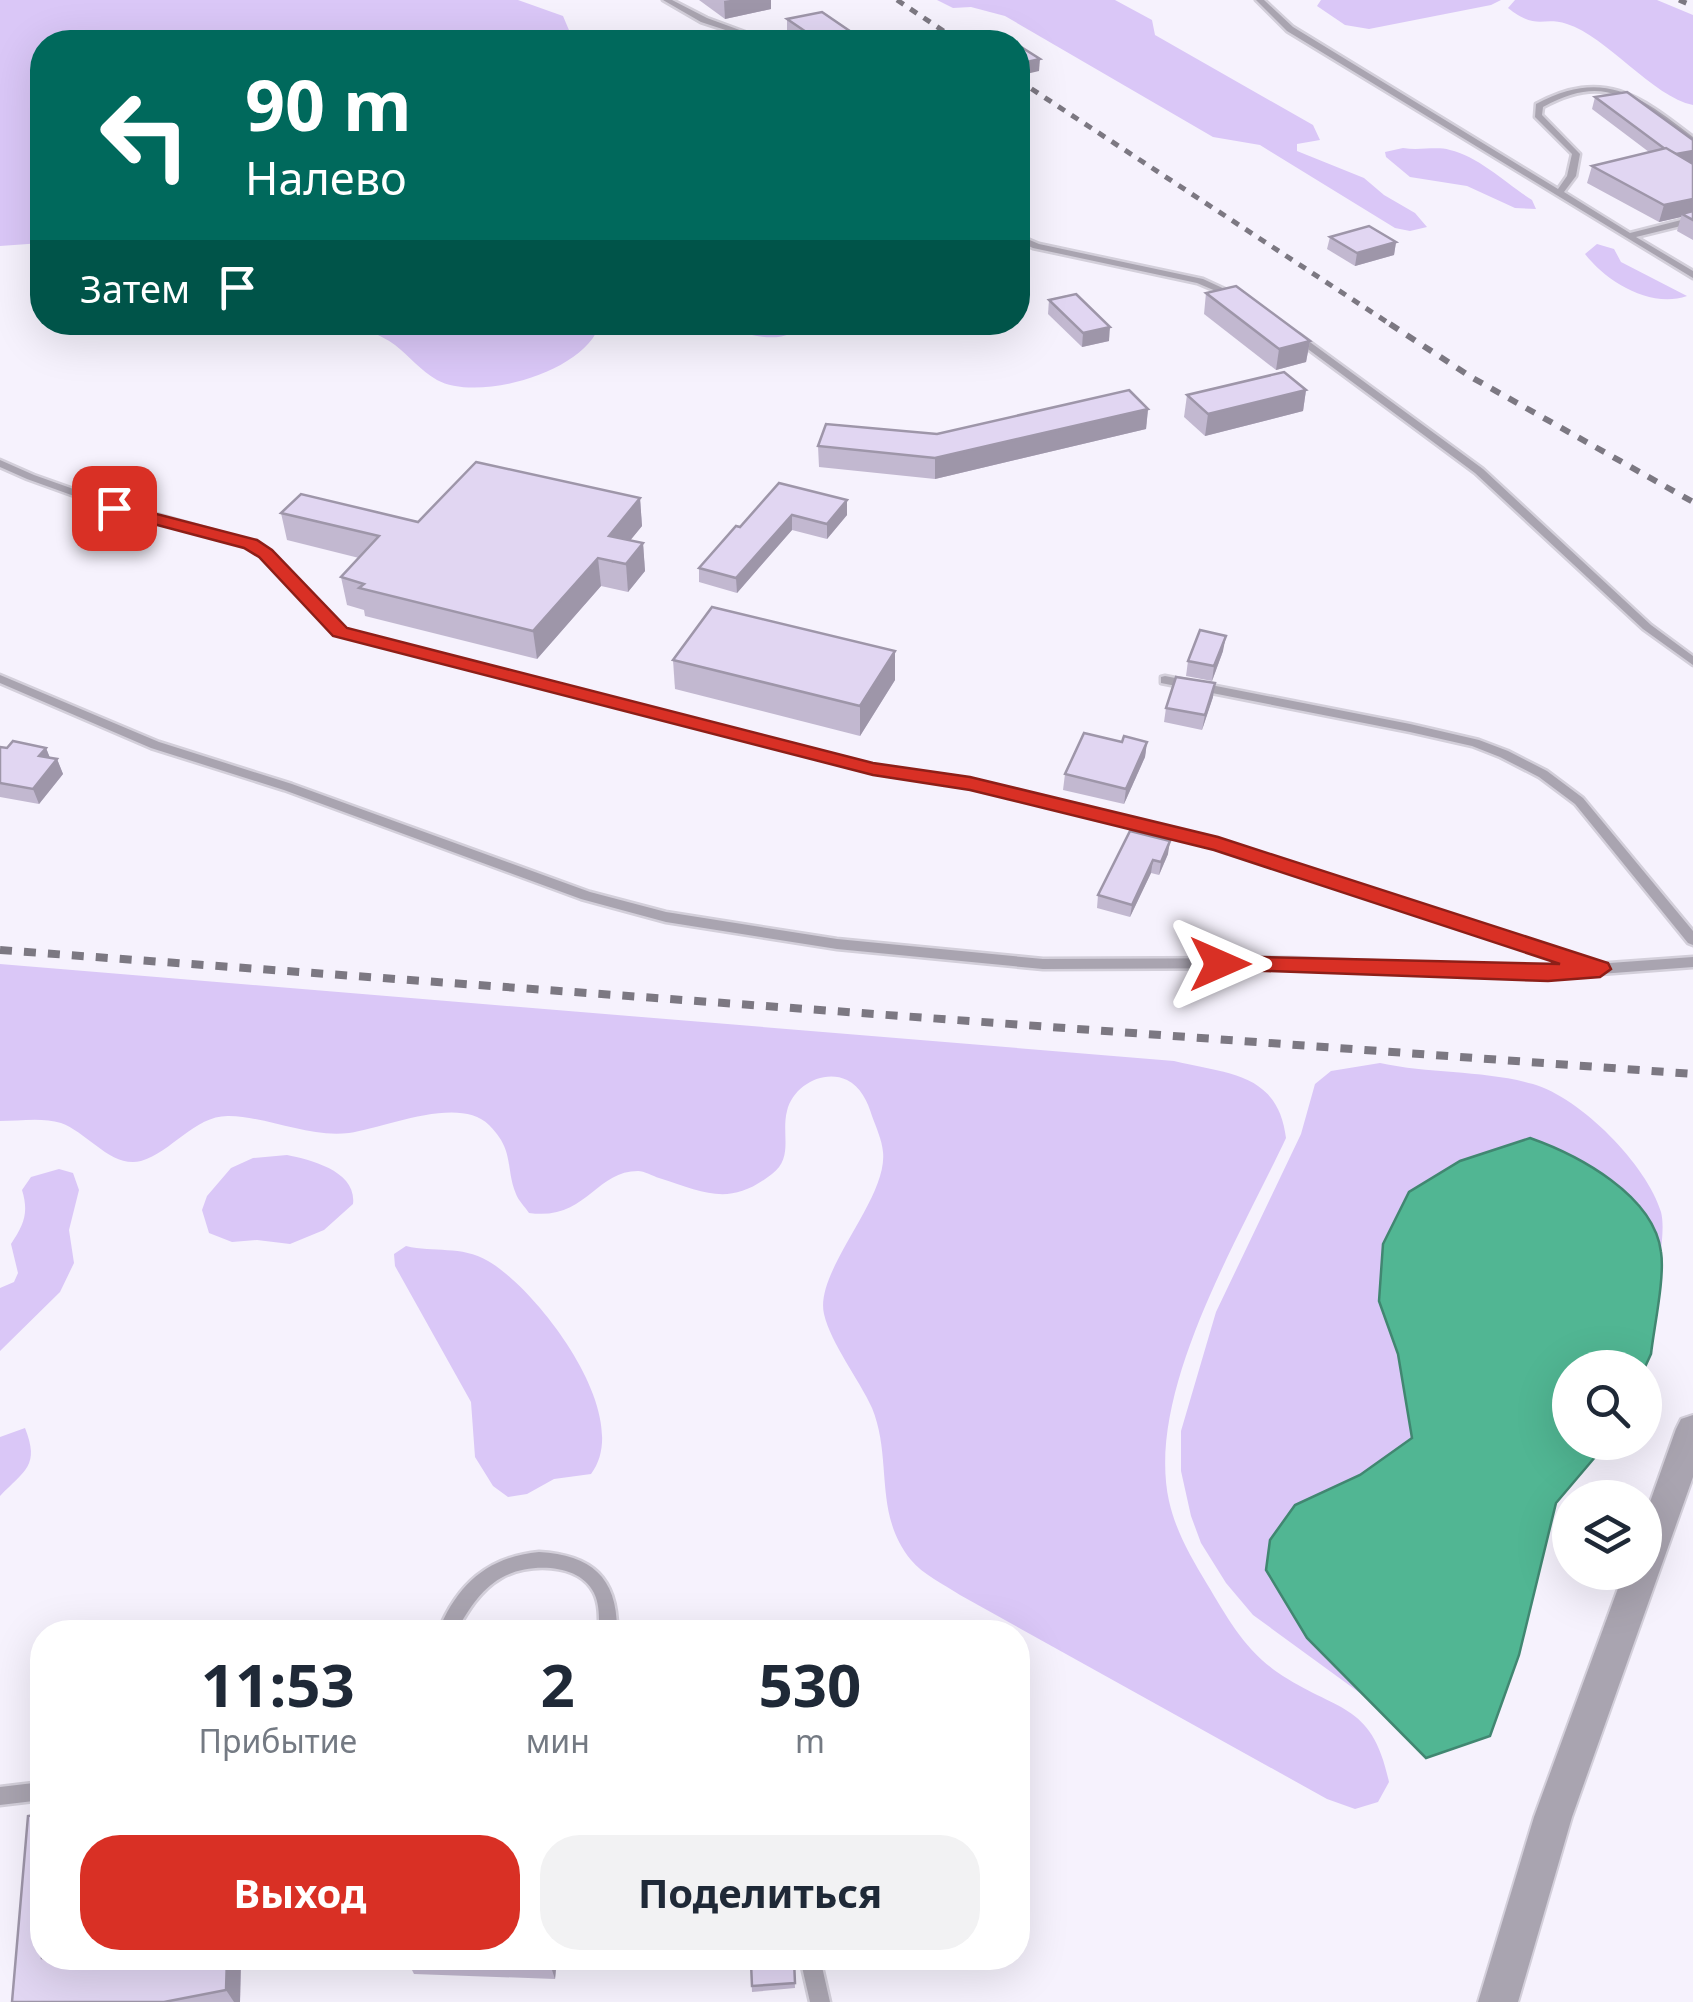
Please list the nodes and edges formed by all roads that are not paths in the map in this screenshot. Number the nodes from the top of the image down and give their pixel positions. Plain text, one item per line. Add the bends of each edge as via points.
1 (667, 0) edge
2 (1260, 0) edge
3 (733, 30) edge
4 (1693, 141) edge
5 (1558, 192) junction
6 (1693, 220) edge
7 (1628, 236) junction
8 (1030, 243) edge
9 (1693, 276) edge
10 (1248, 304) edge
11 (1292, 333) edge
12 (0, 463) edge
13 (1693, 662) edge
14 (0, 679) edge
15 (1165, 680) dead end
16 (1693, 940) edge
17 (1693, 962) edge
18 (1600, 969) junction
19 (1693, 1429) edge
20 (1662, 1517) edge
21 (1635, 1590) edge
22 (454, 1620) edge
23 (608, 1620) edge
24 (30, 1792) edge
25 (0, 1796) edge
26 (813, 1970) edge
27 (820, 2002) edge
28 (1498, 2002) edge

1 - 3 lane
2 - 5 lane via 1290,29
4 - 5 lane via 1616,91 1557,96 1539,106 1538,115 1576,154 1576,166
5 - 7 lane
6 - 7 lane
7 - 9 lane
8 - 10 lane via 1200,282
11 - 13 lane via 1479,471
12 - 18 lane via 44,486 250,544 340,632 873,769 970,784 1218,844
14 - 18 lane via 155,745 586,896 666,917 838,944 1044,964
15 - 16 lane via 1427,732 1504,754 1579,801
17 - 18 lane
19 - 20 street
21 - 28 street via 1553,1817
22 - 23 lane via 484,1578 534,1559 578,1568 597,1582
24 - 25 lane
26 - 27 lane

